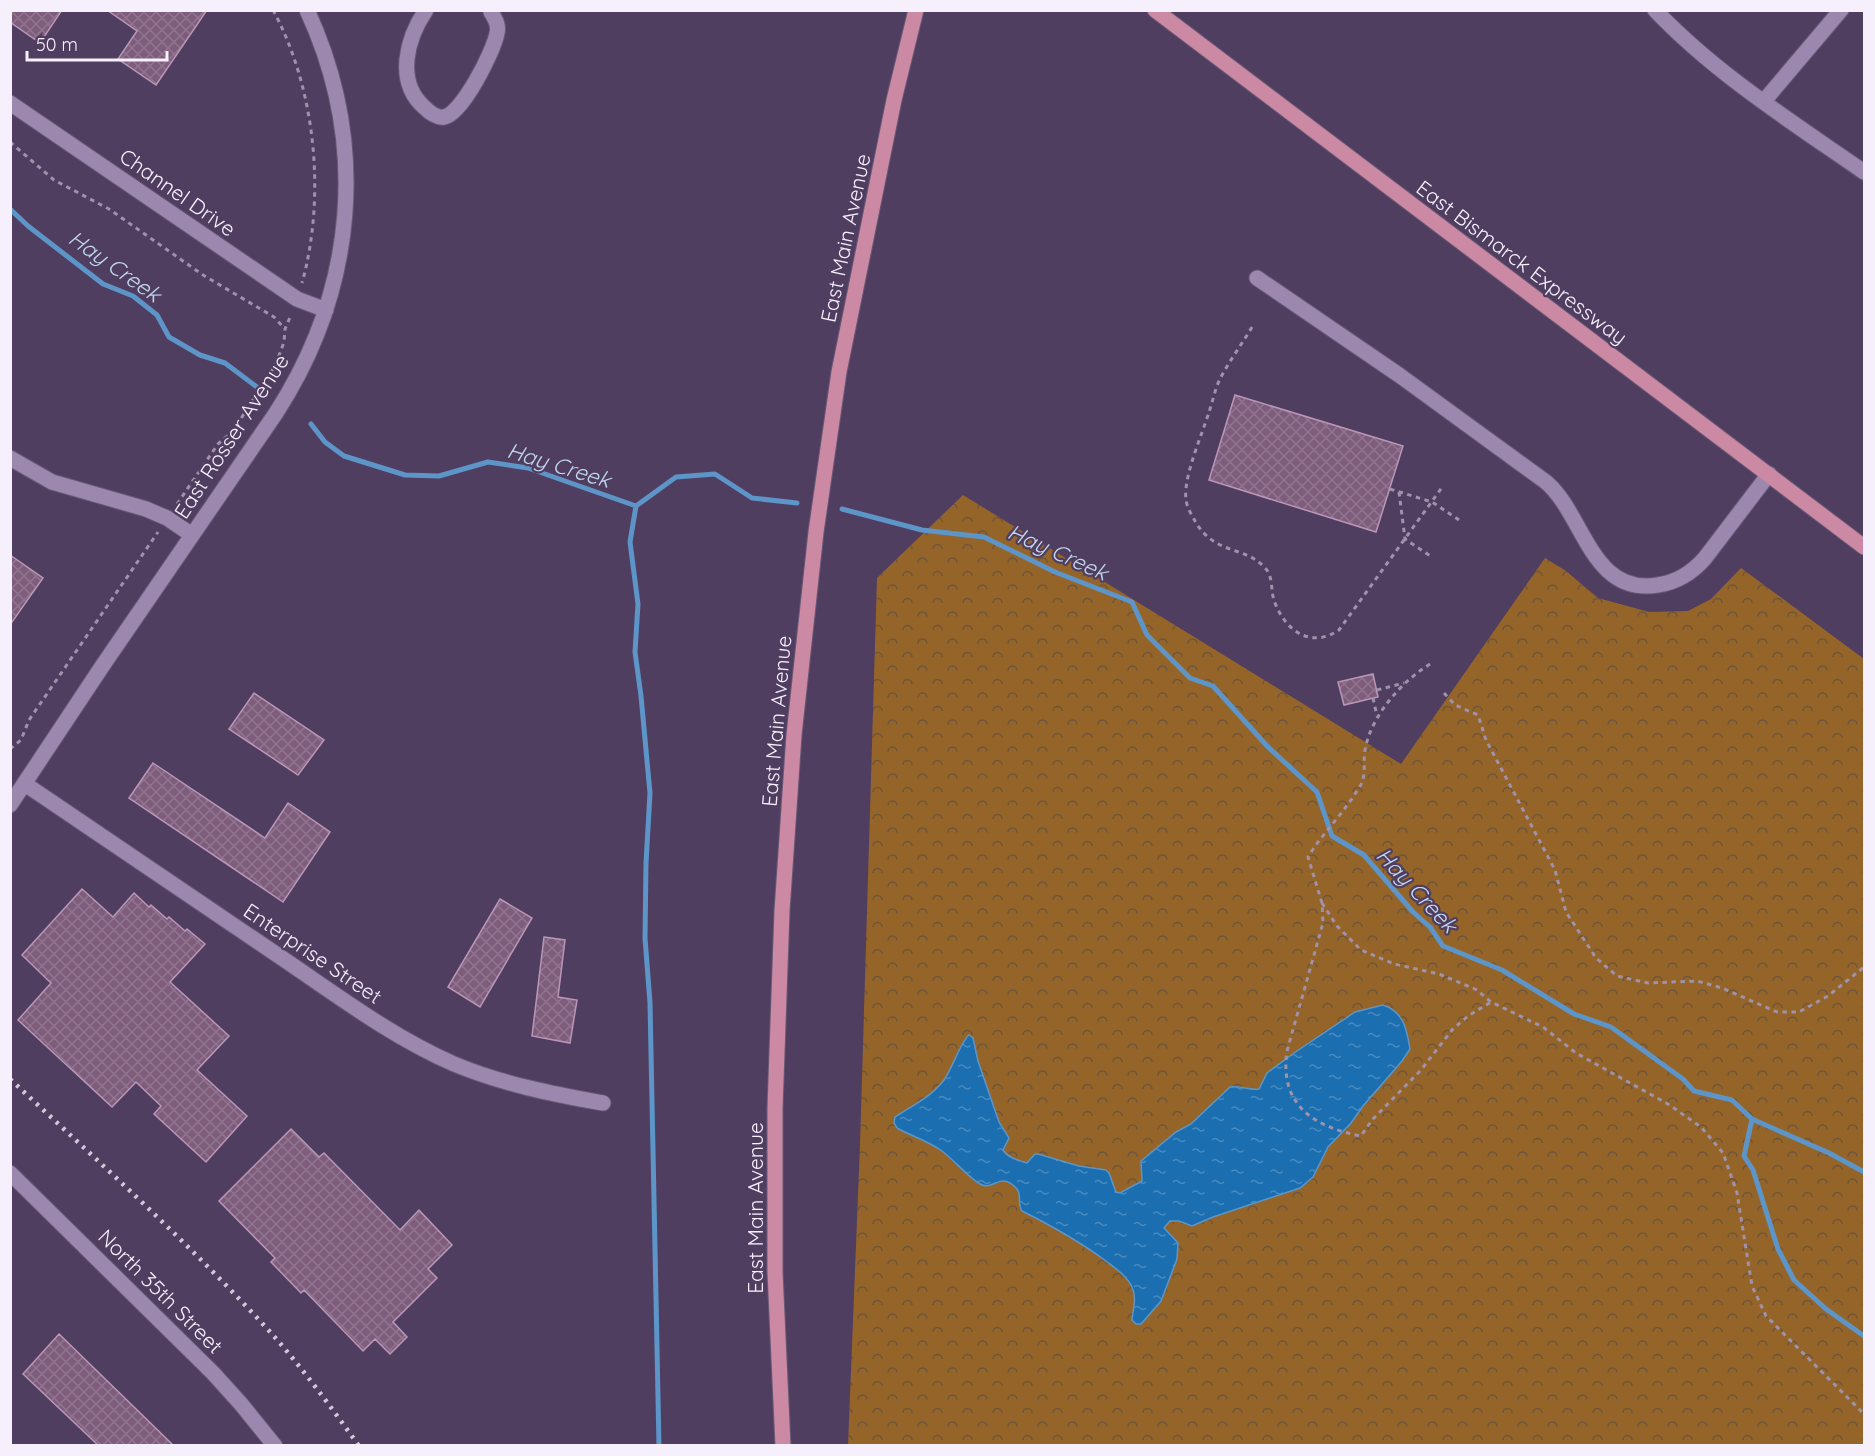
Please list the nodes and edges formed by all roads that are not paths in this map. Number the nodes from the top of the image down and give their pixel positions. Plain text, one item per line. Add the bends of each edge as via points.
1 (307, 10) edge
2 (426, 10) edge
3 (916, 10) edge
4 (1155, 10) edge
5 (1655, 10) edge
6 (1841, 10) edge
7 (490, 11) edge
8 (1764, 101) junction
9 (10, 102) edge
10 (1864, 172) edge
11 (1257, 278) dead end
12 (326, 310) junction
13 (10, 458) edge
14 (1769, 474) junction
15 (192, 535) junction
16 (1864, 547) edge
17 (25, 784) junction
18 (10, 804) edge
19 (603, 1103) dead end
20 (10, 1173) edge
21 (275, 1446) edge
22 (783, 1446) edge

1 - 12 street, East Rosser Avenue via 321,40 340,107 346,167 341,254
2 - 7 street via 408,48 408,79 418,102 444,117 462,103 495,40 497,22
3 - 22 main road, East Main Avenue via 839,372 816,532 794,735 782,911 776,1108 775,1272
4 - 14 main road, East Bismarck Expressway
5 - 8 street via 1678,35
6 - 8 street
8 - 10 street
9 - 12 street, Channel Drive via 297,299
11 - 14 street via 1546,482 1560,496 1599,562 1627,582 1653,586 1687,575 1705,558
12 - 15 street, East Rosser Avenue via 295,381
13 - 15 street via 52,482 146,509
14 - 16 main road, East Bismarck Expressway
15 - 17 street, East Rosser Avenue
17 - 18 street, East Rosser Avenue
17 - 19 street, Enterprise Street via 423,1049 519,1086
20 - 21 street, North 35th Street via 213,1373

